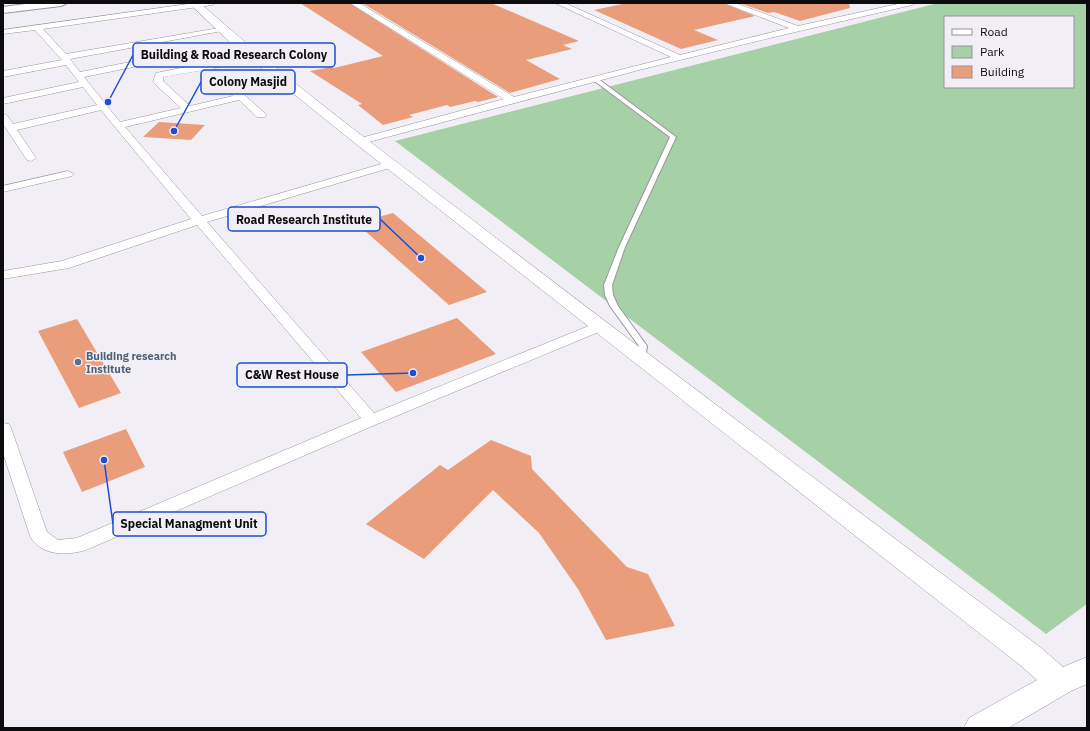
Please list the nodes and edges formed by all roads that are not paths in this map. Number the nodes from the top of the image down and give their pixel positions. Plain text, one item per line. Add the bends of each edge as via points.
1 (61, 3) edge
2 (354, 3) edge
3 (559, 3) edge
4 (728, 3) edge
5 (912, 3) edge
6 (201, 4) edge
7 (3, 10) edge
8 (37, 27) junction
9 (795, 28) junction
10 (222, 29) junction
11 (3, 32) edge
12 (255, 56) junction
13 (678, 57) junction
14 (66, 59) junction
15 (145, 62) dead end
16 (206, 67) junction
17 (3, 74) edge
18 (78, 75) junction
19 (595, 79) junction
20 (85, 84) junction
21 (241, 97) junction
22 (512, 100) junction
23 (3, 101) edge
24 (103, 107) junction
25 (188, 110) junction
26 (261, 115) dead end
27 (6, 123) edge
28 (118, 126) junction
29 (362, 141) junction
30 (32, 158) dead end
31 (392, 164) junction
32 (68, 174) dead end
33 (3, 189) edge
34 (200, 220) junction
35 (3, 275) edge
36 (600, 326) junction
37 (641, 359) junction
38 (371, 420) junction
39 (3, 428) edge
40 (1087, 670) edge
41 (1060, 682) junction
42 (980, 728) edge

1 - 7 highway
2 - 22 street
3 - 13 street
4 - 9 street
5 - 9 street
6 - 8 street
6 - 10 street
8 - 11 street
8 - 14 street
9 - 13 street
10 - 12 street
10 - 14 street
12 - 16 street
12 - 29 street
13 - 19 street
14 - 17 street
14 - 18 street
15 - 18 street
16 - 21 street
16 - 25 street via 159,75 158,82
18 - 20 street
19 - 22 street
19 - 37 lane via 673,136 622,247 608,286 608,294 614,306 643,346
20 - 23 street
20 - 24 street
21 - 25 street
21 - 26 street
22 - 29 street
24 - 27 street
24 - 28 street
25 - 28 street
27 - 30 street
28 - 34 street
29 - 31 street
31 - 34 street
31 - 36 street
32 - 33 street
34 - 35 street via 64,265
34 - 38 street
36 - 37 street
36 - 38 street
37 - 41 street via 1030,656
38 - 39 street via 78,545 55,546 39,536
40 - 41 street
41 - 42 street

